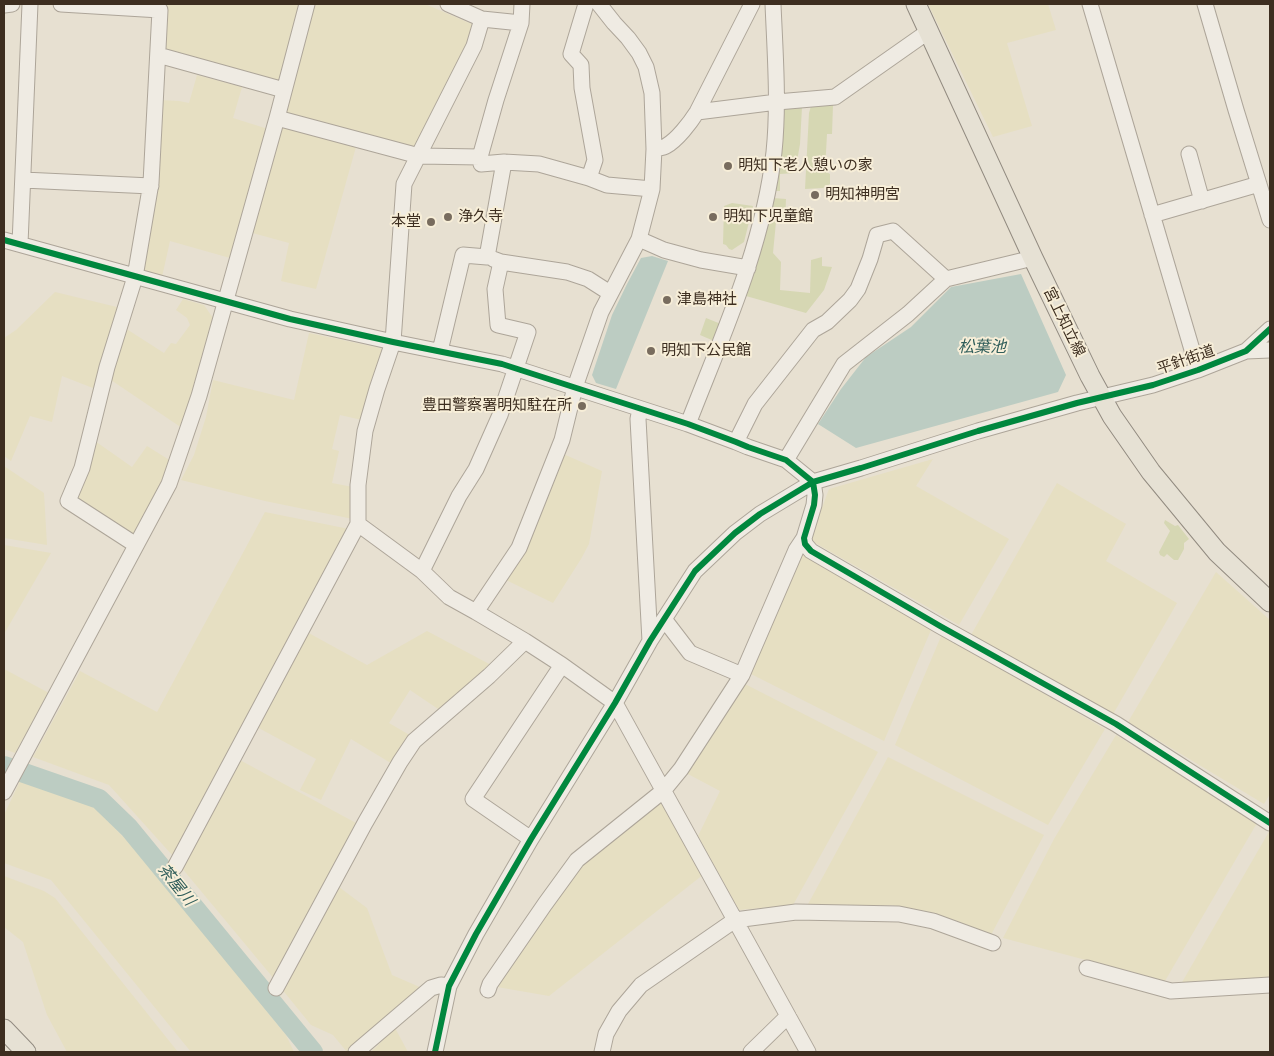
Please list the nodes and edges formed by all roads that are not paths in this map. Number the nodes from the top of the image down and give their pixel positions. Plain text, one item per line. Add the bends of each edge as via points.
1 (12, 4) edge
2 (30, 4) edge
3 (61, 4) edge
4 (307, 4) edge
5 (448, 4) edge
6 (522, 4) edge
7 (586, 4) edge
8 (599, 4) edge
9 (752, 4) edge
10 (773, 4) edge
11 (916, 4) edge
12 (1090, 4) edge
13 (1205, 4) edge
14 (4, 5) edge
15 (482, 19) junction
16 (521, 23) junction
17 (929, 31) junction
18 (158, 55) junction
19 (284, 90) junction
20 (777, 102) junction
21 (697, 112) junction
22 (277, 118) junction
23 (654, 149) junction
24 (1188, 154) dead end
25 (419, 156) junction
26 (480, 157) junction
27 (504, 162) junction
28 (589, 178) junction
29 (23, 180) junction
30 (1259, 184) junction
31 (151, 186) junction
32 (652, 189) junction
33 (1202, 201) junction
34 (1152, 215) junction
35 (1270, 220) edge
36 (639, 238) junction
37 (4, 240) edge
38 (20, 244) junction
39 (1033, 258) junction
40 (494, 259) junction
41 (748, 268) junction
42 (136, 277) junction
43 (946, 279) junction
44 (610, 293) junction
45 (226, 302) junction
46 (1270, 329) edge
47 (393, 342) junction
48 (1270, 350) edge
49 (440, 351) junction
50 (1246, 351) junction
51 (516, 368) junction
52 (1198, 370) junction
53 (575, 387) junction
54 (1102, 397) junction
55 (640, 409) junction
56 (688, 424) junction
57 (736, 442) junction
58 (786, 460) junction
59 (813, 482) junction
60 (358, 524) junction
61 (804, 538) junction
62 (136, 545) junction
63 (422, 571) junction
64 (1270, 602) edge
65 (476, 612) junction
66 (664, 619) junction
67 (525, 641) junction
68 (650, 641) junction
69 (562, 665) junction
70 (742, 675) junction
71 (614, 703) junction
72 (7, 786) edge
73 (663, 791) junction
74 (1270, 823) edge
75 (531, 839) junction
76 (175, 867) dead end
77 (735, 920) junction
78 (993, 943) dead end
79 (1087, 968) dead end
80 (1270, 985) edge
81 (449, 986) junction
82 (276, 988) dead end
83 (488, 990) dead end
84 (788, 1016) junction
85 (4, 1029) edge
86 (26, 1052) edge
87 (356, 1052) edge
88 (435, 1052) edge
89 (602, 1052) edge
90 (751, 1052) edge
91 (808, 1052) edge

1 - 14 street
2 - 29 street
3 - 18 street via 160,10
4 - 19 street
5 - 15 street
6 - 16 street
7 - 28 street via 571,54 581,65 595,160
8 - 23 street via 628,38 646,66 652,93
9 - 21 street
10 - 20 street
11 - 17 main road, 宮上知立線
12 - 34 street
13 - 30 street
15 - 16 street
15 - 25 street via 474,46
16 - 26 street
17 - 20 street via 835,97
17 - 39 main road, 宮上知立線
18 - 19 street
18 - 31 street
19 - 22 street
20 - 21 street
20 - 41 street via 774,153 763,215
21 - 23 street via 671,143
22 - 25 street
22 - 45 street
23 - 32 street
24 - 33 street
25 - 26 street
25 - 47 street via 404,184
26 - 27 street via 481,164
27 - 28 street via 539,164
27 - 40 street
28 - 32 street via 607,185
29 - 31 street
29 - 38 street
30 - 33 street
30 - 35 street
31 - 42 street
32 - 36 street
33 - 34 street
34 - 52 street
36 - 41 street via 664,250
36 - 44 street
37 - 38 street
38 - 42 street
39 - 43 street
39 - 54 main road, 宮上知立線
40 - 44 street via 567,272 588,279
40 - 49 street via 463,255
40 - 51 street via 498,324 528,332
41 - 56 street
42 - 45 street
42 - 62 street via 107,367 82,468 68,502
43 - 57 street via 893,231 877,235 858,289 827,322 813,330 755,404
43 - 58 street via 908,314 844,364
44 - 53 street
45 - 47 street
45 - 62 street via 169,484
46 - 50 street, 平針街道
47 - 49 street
47 - 60 street via 365,431 358,485
48 - 50 street
49 - 51 street
50 - 52 street, 平針街道
51 - 53 street
51 - 63 street via 476,469
52 - 54 street, 平針街道
53 - 55 street
53 - 65 street via 562,440 519,548
54 - 59 street, 平針街道
54 - 64 main road, 宮上知立線 via 1151,472 1217,552
55 - 56 street
55 - 68 street
56 - 57 street
57 - 58 street
58 - 59 street
59 - 61 street via 814,505
59 - 66 street, 平針街道 via 735,533 695,571
60 - 63 street
60 - 76 street
61 - 70 street
61 - 74 street via 811,551 1116,724
62 - 72 street
63 - 65 street via 449,597
65 - 67 street
66 - 68 street, 平針街道
66 - 70 street via 690,653
67 - 69 street
67 - 82 street via 414,741 365,823
68 - 71 street, 平針街道
69 - 71 street
69 - 75 street via 473,799
70 - 73 street
71 - 73 street
71 - 75 street, 平針街道
73 - 77 street
73 - 83 street via 577,860
75 - 81 street, 平針街道
77 - 78 street via 796,912 899,914 933,921
77 - 84 street
77 - 89 street via 642,985 619,1011 606,1034
79 - 80 street via 1170,991
81 - 87 street via 432,988
81 - 88 street, 平針街道
84 - 90 street
84 - 91 street
85 - 86 main road

